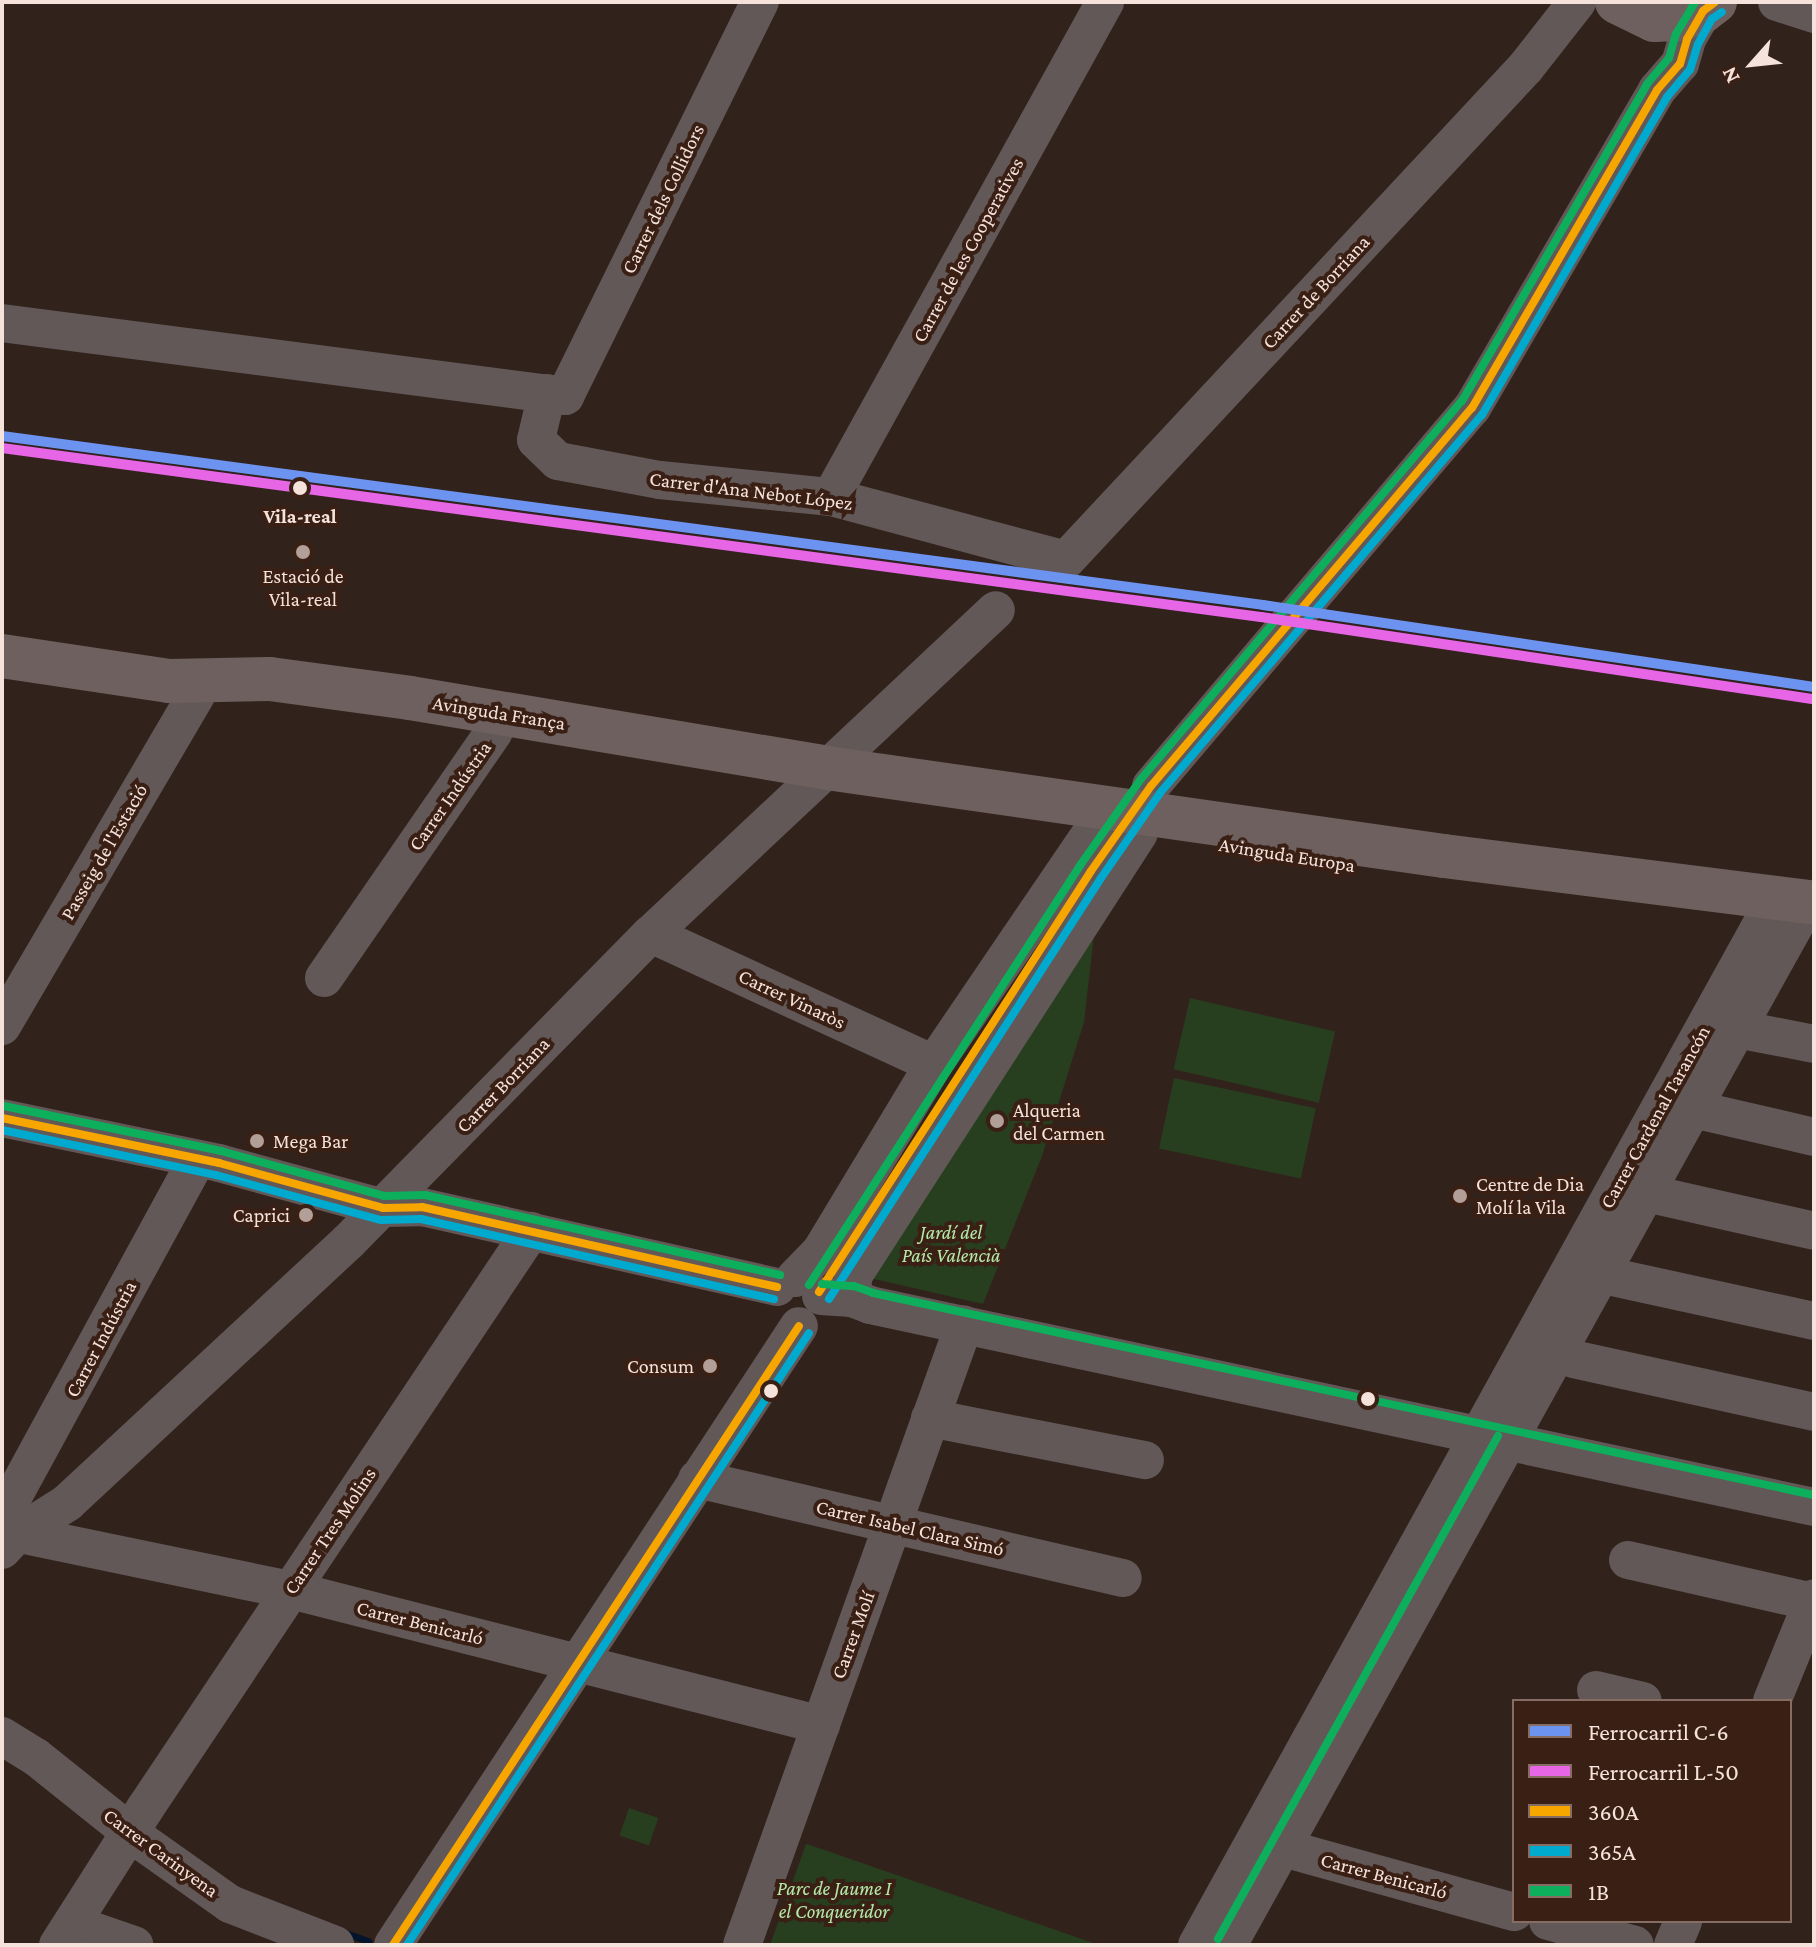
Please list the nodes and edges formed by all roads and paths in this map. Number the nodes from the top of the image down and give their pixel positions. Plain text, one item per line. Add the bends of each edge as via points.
1 (760, 2) edge
2 (1105, 2) edge
3 (1777, 2) edge
4 (1709, 6) edge
5 (1632, 10) edge
6 (1570, 12) edge
7 (1814, 14) edge
8 (1657, 90) junction
9 (2, 323) edge
10 (556, 394) junction
11 (831, 497) junction
12 (1066, 560) joint
13 (996, 610) dead end
14 (2, 656) edge
15 (191, 684) junction
16 (494, 732) junction
17 (818, 777) junction
18 (1151, 786) tunnel mouth
19 (1095, 827) junction
20 (1139, 833) junction
21 (1091, 871) tunnel mouth
22 (1793, 914) edge
23 (651, 934) junction
24 (324, 978) dead end
25 (2, 1026) edge
26 (1737, 1029) junction
27 (1814, 1044) edge
28 (934, 1064) junction
29 (1693, 1109) junction
30 (2, 1118) edge
31 (1814, 1137) edge
32 (197, 1159) junction
33 (1646, 1193) junction
34 (383, 1208) junction
35 (531, 1231) junction
36 (886, 1231) junction
37 (1814, 1231) edge
38 (846, 1251) junction
39 (1603, 1275) junction
40 (818, 1298) junction
41 (1814, 1321) edge
42 (964, 1325) junction
43 (1573, 1359) dead end
44 (1814, 1412) edge
45 (930, 1418) junction
46 (1494, 1438) junction
47 (1145, 1460) dead end
48 (32, 1466) junction
49 (697, 1479) junction
50 (67, 1503) junction
51 (1814, 1507) edge
52 (892, 1524) junction
53 (5, 1533) edge
54 (1628, 1560) dead end
55 (1123, 1578) dead end
56 (291, 1590) junction
57 (1813, 1600) edge
58 (577, 1663) junction
59 (1596, 1690) dead end
60 (1634, 1699) edge
61 (1773, 1699) edge
62 (821, 1725) junction
63 (2, 1736) edge
64 (129, 1832) junction
65 (1269, 1844) junction
66 (1512, 1911) edge
67 (1555, 1923) edge
68 (1682, 1923) edge
69 (65, 1934) edge
70 (134, 1945) edge
71 (335, 1945) edge
72 (393, 1945) edge
73 (742, 1945) edge
74 (1197, 1945) edge
75 (1228, 1945) edge
76 (1635, 1945) edge
77 (1673, 1945) edge

1 - 10 street, Carrer dels Collidors
2 - 11 street, Carrer de les Cooperatives
3 - 7 street
4 - 5 main road via 1679,19
4 - 8 street via 1687,39 1680,64
5 - 6 street, Carrer de Borriana
5 - 8 street via 1661,53
6 - 12 street, Carrer de Borriana via 1509,86
8 - 18 street via 1472,408
9 - 10 street
10 - 11 street, Carrer d'Ana Nebot López via 536,440 558,461 660,480
11 - 12 street, Carrer d'Ana Nebot López
13 - 17 street, Carrer Borriana
14 - 15 main road, Avinguda França
15 - 16 main road, Avinguda França
15 - 17 main road, Avinguda França via 270,679 410,698
15 - 25 street, Passeig de l'Estació
16 - 17 main road, Avinguda França
16 - 24 street, Carrer Indústria
17 - 19 main road, Avinguda Europa
17 - 22 main road, Avinguda Europa via 1444,856
17 - 23 street, Carrer Borriana
19 - 20 main road, Avinguda Europa
19 - 28 street
20 - 22 main road, Avinguda Europa via 1442,879
20 - 36 street
21 - 38 street
22 - 26 street, Carrer Cardenal Tarancón
22 - 46 street, Carrer Cardenal Tarancón
23 - 28 street, Carrer Vinaròs
23 - 34 street, Carrer Borriana
26 - 27 street
26 - 29 street, Carrer Cardenal Tarancón
28 - 40 street via 821,1251
29 - 31 street
29 - 33 street, Carrer Cardenal Tarancón
30 - 32 street
32 - 34 street
32 - 48 street, Carrer Indústria
33 - 37 street
33 - 39 street, Carrer Cardenal Tarancón
34 - 35 street via 422,1207
34 - 50 street, Carrer Borriana
35 - 40 street
35 - 56 street, Carrer Tres Molins
36 - 38 street
36 - 40 street via 853,1276
38 - 40 street
39 - 41 street
39 - 46 street, Carrer Cardenal Tarancón
40 - 42 street
40 - 49 street
42 - 45 street, Carrer Molí
42 - 46 street
43 - 44 street
45 - 47 street
45 - 52 street, Carrer Molí
46 - 51 street
46 - 65 street, Carrer Cardenal Tarancón
48 - 50 street via 39,1487
48 - 53 street, Carrer Indústria
49 - 52 street, Carrer Isabel Clara Simó
49 - 58 street
50 - 53 street, Carrer Borriana
52 - 55 street, Carrer Isabel Clara Simó
52 - 62 street, Carrer Molí
53 - 56 street, Carrer Benicarló
54 - 57 street
56 - 58 street, Carrer Benicarló
56 - 64 street, Carrer Tres Molins
57 - 61 street
58 - 62 street, Carrer Benicarló
58 - 72 street
59 - 60 street
62 - 73 street, Carrer Molí
63 - 64 street, Carrer Carinyena
64 - 69 street, Carrer Tres Molins
64 - 71 street, Carrer Carinyena via 230,1904
65 - 66 street, Carrer Benicarló
65 - 74 street, Carrer Cardenal Tarancón
65 - 75 street, Carrer Cardenal Tarancón
67 - 76 street
68 - 77 street
69 - 70 street

